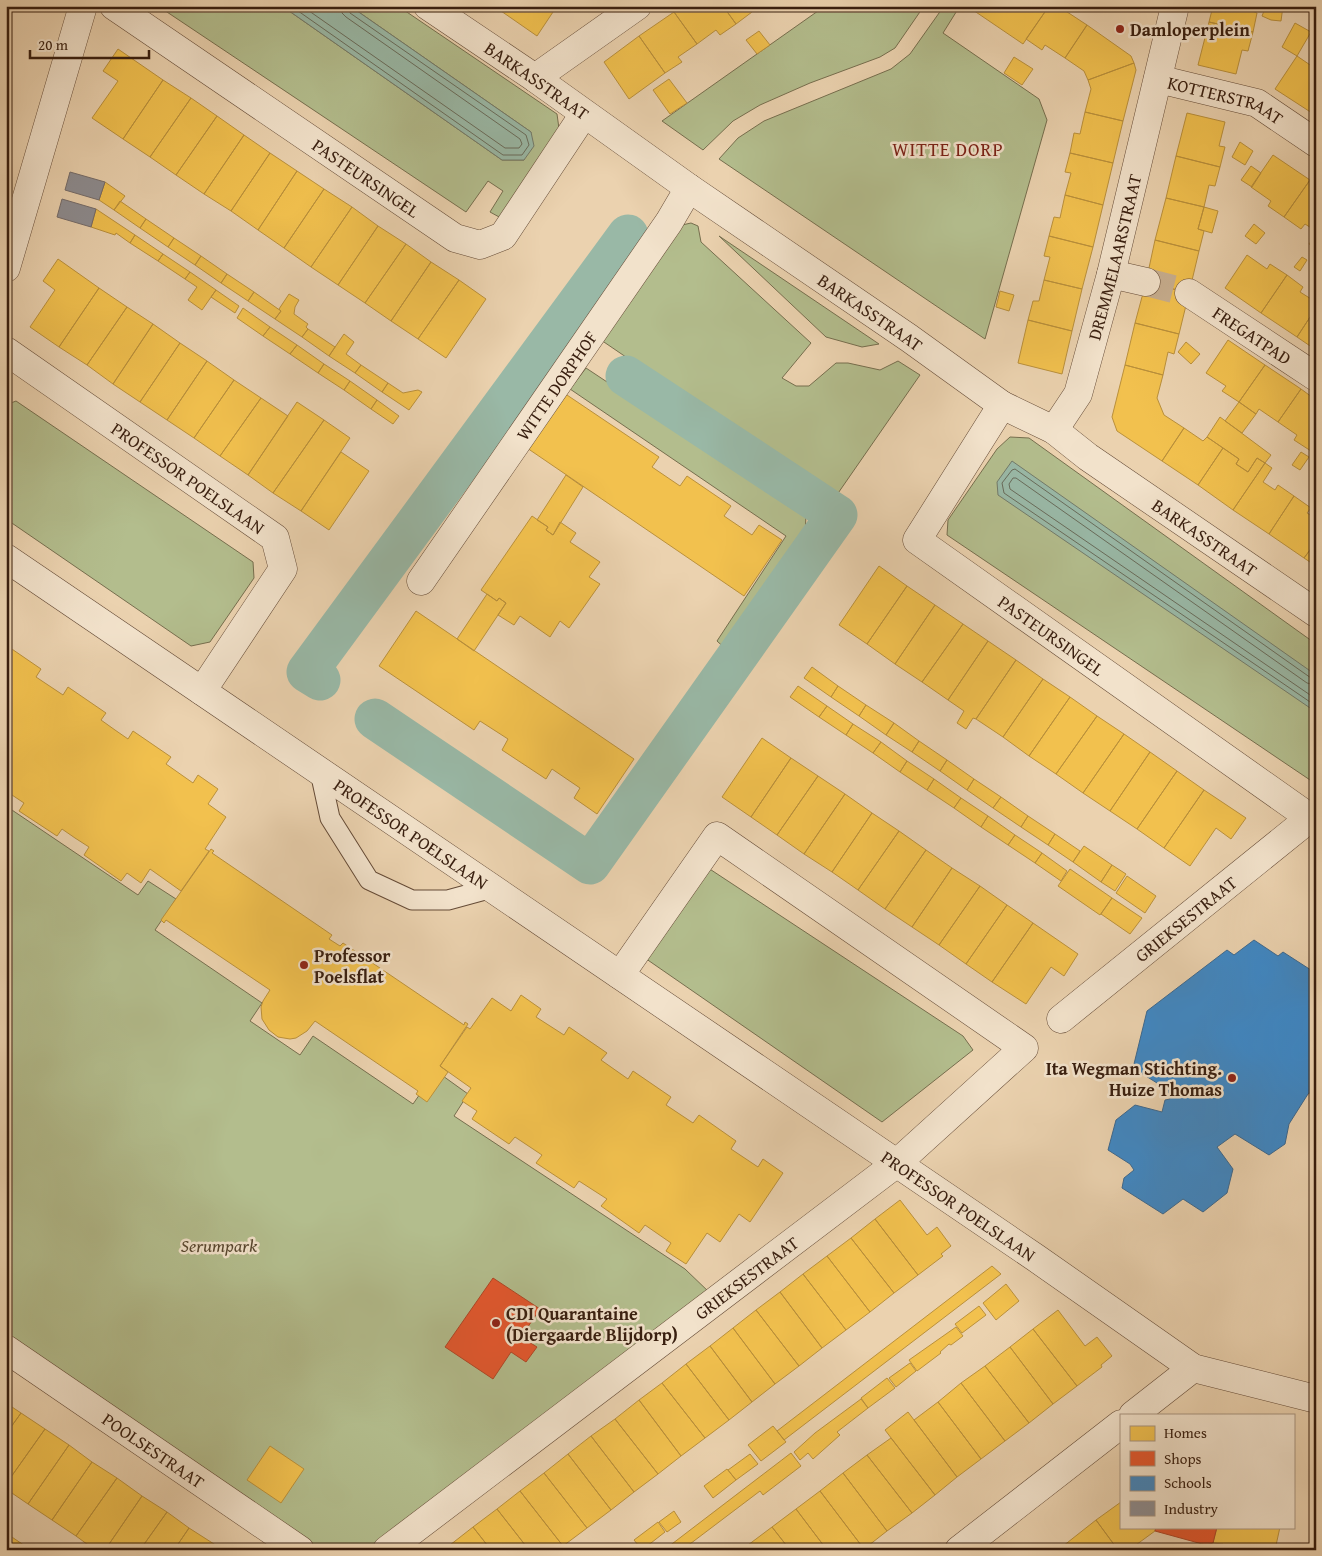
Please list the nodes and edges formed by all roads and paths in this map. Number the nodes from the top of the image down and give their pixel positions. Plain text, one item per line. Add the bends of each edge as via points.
1 (83, 6) edge
2 (114, 6) edge
3 (428, 6) edge
4 (637, 6) edge
5 (1175, 6) edge
6 (535, 78) junction
7 (1158, 79) junction
8 (584, 114) junction
9 (1316, 143) edge
10 (689, 188) junction
11 (6, 268) edge
12 (1111, 274) junction
13 (1146, 282) tunnel mouth
14 (1189, 292) tunnel mouth
15 (6, 351) edge
16 (1316, 377) edge
17 (1002, 405) junction
18 (1054, 430) junction
19 (6, 558) edge
20 (421, 581) dead end
21 (1316, 613) edge
22 (202, 691) junction
23 (320, 772) junction
24 (1313, 820) edge
25 (492, 888) junction
26 (620, 975) junction
27 (1061, 1019) dead end
28 (897, 1163) junction
29 (6, 1350) edge
30 (1193, 1368) junction
31 (1316, 1399) edge
32 (1134, 1414) edge
33 (1120, 1425) edge
34 (300, 1550) edge
35 (387, 1550) edge
36 (959, 1550) edge

1 - 11 street
2 - 8 street, PASTEURSINGEL via 455,238 480,245 503,236
3 - 6 street, BARKASSTRAAT
4 - 6 street
5 - 7 street
6 - 8 street, BARKASSTRAAT
7 - 9 street, KOTTERSTRAAT via 1257,103
7 - 12 street, DREMMELAARSTRAAT
8 - 10 street, BARKASSTRAAT
10 - 17 street, BARKASSTRAAT
10 - 20 street, WITTE DORPHOF via 669,222
12 - 13 street
12 - 18 street, DREMMELAARSTRAAT via 1078,394
14 - 16 street, FREGATPAD
15 - 22 street, PROFESSOR POELSLAAN via 275,538 283,569
17 - 18 street, BARKASSTRAAT
17 - 24 street, PASTEURSINGEL via 917,540
18 - 21 street, BARKASSTRAAT via 1088,457
19 - 22 street, PROFESSOR POELSLAAN
22 - 23 street, PROFESSOR POELSLAAN
23 - 25 street, PROFESSOR POELSLAAN
23 - 25 lane via 330,818 369,880 412,900 448,900
24 - 27 street, GRIEKSESTRAAT
25 - 26 street, PROFESSOR POELSLAAN
26 - 28 street, PROFESSOR POELSLAAN
26 - 28 street, GRIEKSESTRAAT via 716,836 1024,1048
28 - 30 street, PROFESSOR POELSLAAN
28 - 35 street, GRIEKSESTRAAT
29 - 34 street, POOLSESTRAAT
30 - 31 street, PROFESSOR POELSLAAN
30 - 32 street
33 - 36 street

